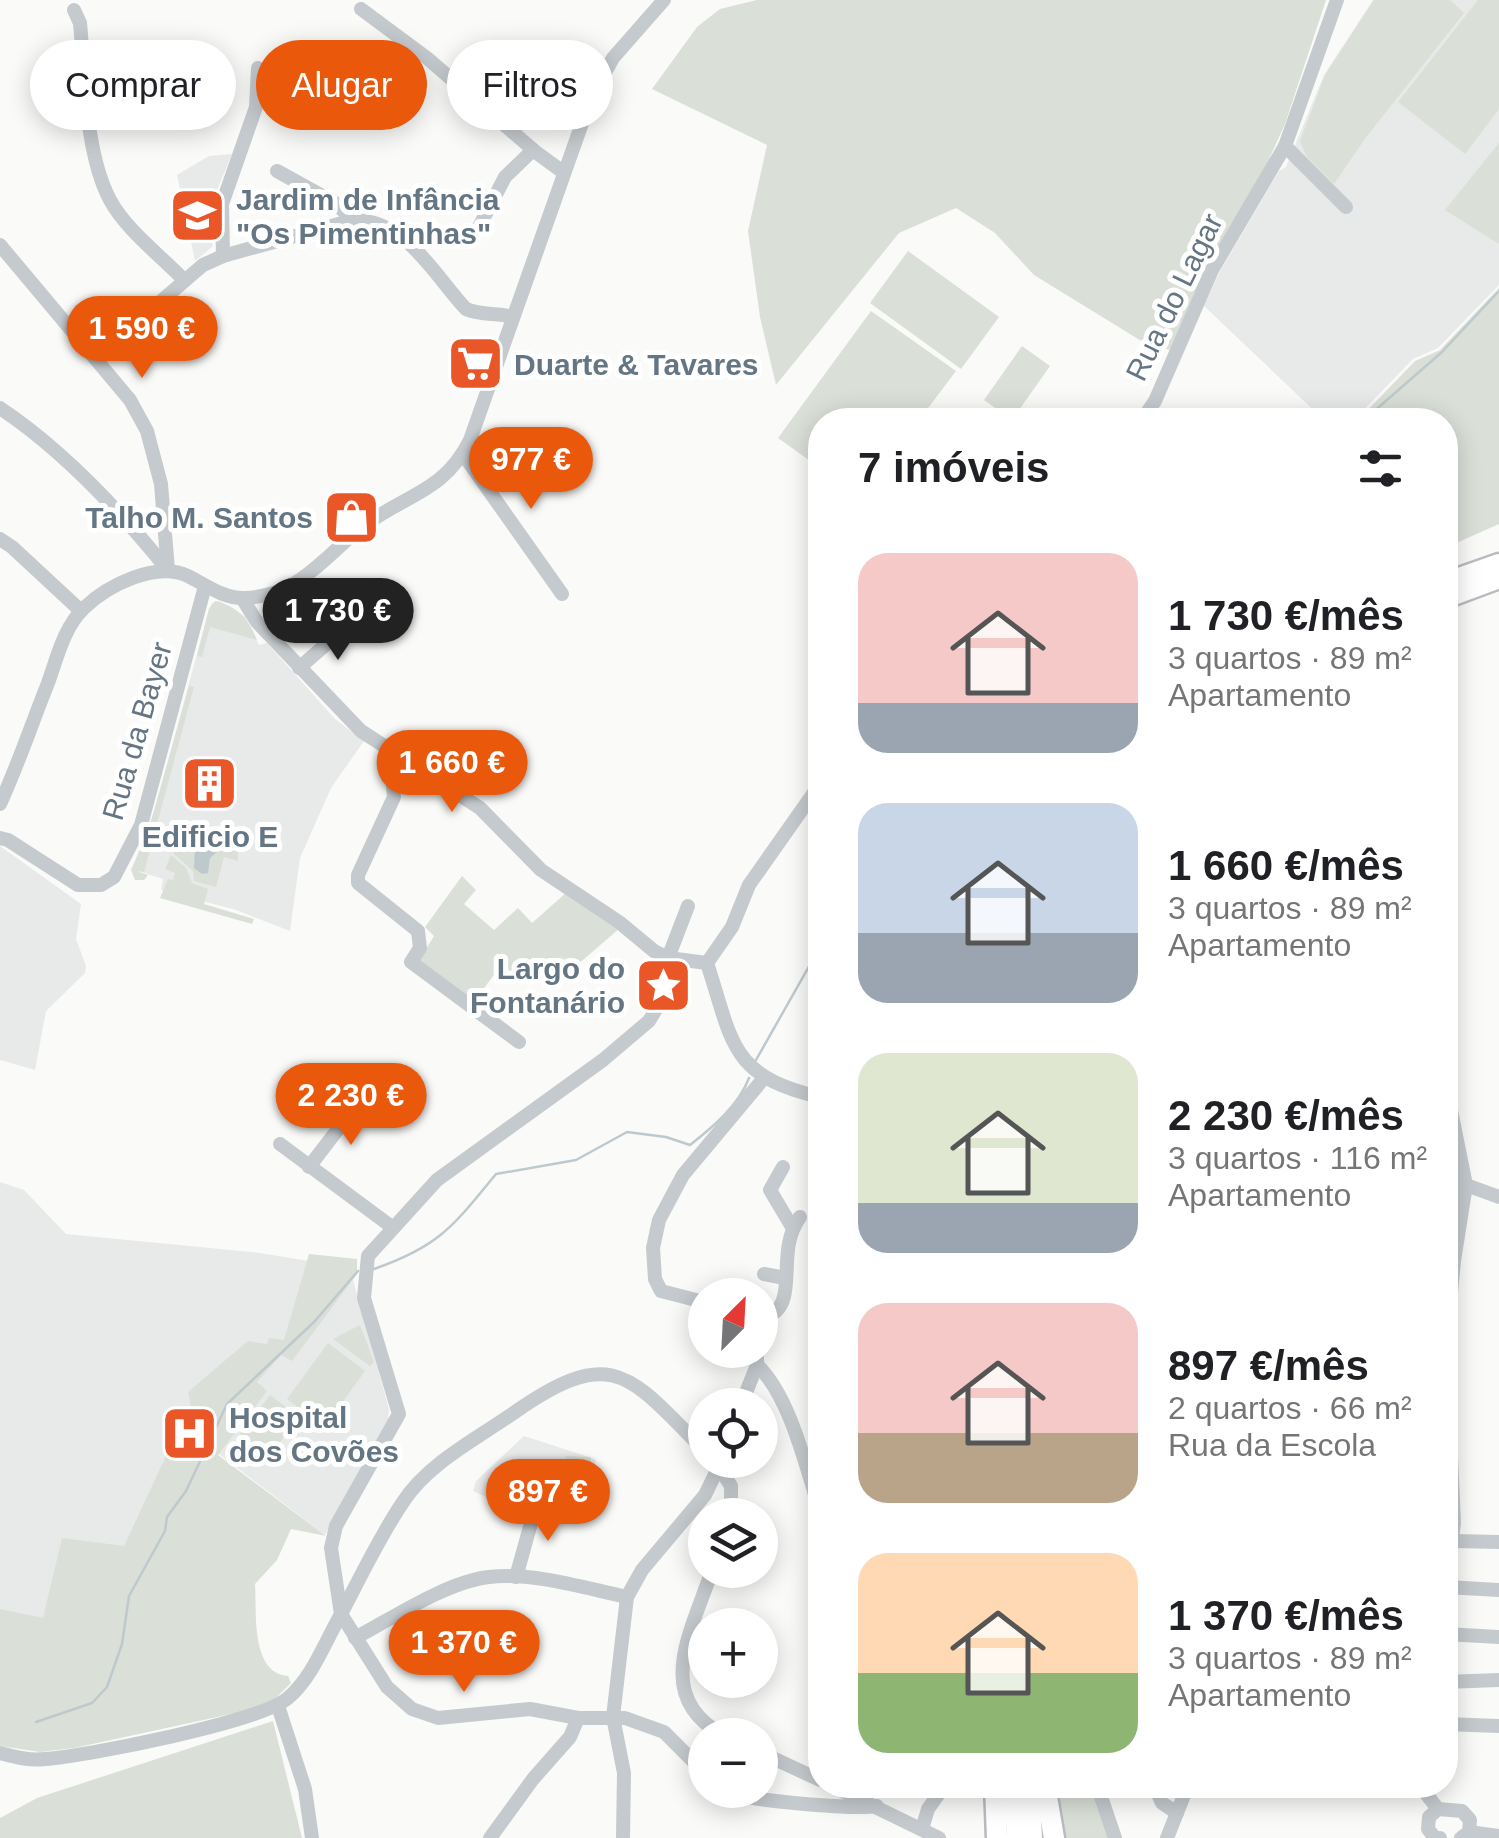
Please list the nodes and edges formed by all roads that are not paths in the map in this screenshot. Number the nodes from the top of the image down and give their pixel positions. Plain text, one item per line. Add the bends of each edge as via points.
1 (664, 0) edge
2 (1337, 0) edge
3 (361, 9) dead end
4 (74, 10) dead end
5 (256, 107) edge
6 (1285, 146) junction
7 (532, 150) junction
8 (277, 171) dead end
9 (563, 172) junction
10 (1346, 207) dead end
11 (353, 220) junction
12 (480, 227) dead end
13 (0, 245) edge
14 (223, 256) junction
15 (184, 280) junction
16 (512, 318) junction
17 (95, 358) junction
18 (1150, 408) edge
19 (0, 409) edge
20 (463, 454) junction
21 (0, 539) edge
22 (1499, 564) edge
23 (168, 570) junction
24 (1458, 578) edge
25 (1499, 578) edge
26 (205, 586) junction
27 (1458, 593) edge
28 (562, 594) dead end
29 (242, 598) junction
30 (81, 611) junction
31 (348, 625) dead end
32 (299, 668) junction
33 (390, 750) junction
34 (808, 801) edge
35 (0, 804) edge
36 (3, 835) edge
37 (688, 906) dead end
38 (668, 958) junction
39 (707, 962) junction
40 (520, 1042) dead end
41 (764, 1078) junction
42 (808, 1094) edge
43 (358, 1103) dead end
44 (280, 1144) dead end
45 (1458, 1145) edge
46 (309, 1167) junction
47 (783, 1167) dead end
48 (1458, 1184) edge
49 (1466, 1184) junction
50 (1499, 1198) edge
51 (392, 1227) junction
52 (1458, 1235) edge
53 (764, 1274) dead end
54 (785, 1278) junction
55 (688, 1298) edge
56 (778, 1313) edge
57 (763, 1368) edge
58 (688, 1434) edge
59 (808, 1474) edge
60 (711, 1478) edge
61 (538, 1498) dead end
62 (1458, 1541) edge
63 (1499, 1542) edge
64 (334, 1576) junction
65 (516, 1577) junction
66 (355, 1587) junction
67 (706, 1588) edge
68 (1458, 1590) edge
69 (1499, 1590) edge
70 (627, 1596) junction
71 (341, 1614) junction
72 (1458, 1635) edge
73 (1499, 1637) edge
74 (354, 1638) junction
75 (1499, 1680) edge
76 (1458, 1682) edge
77 (278, 1706) junction
78 (578, 1718) junction
79 (613, 1718) junction
80 (699, 1718) edge
81 (1458, 1724) edge
82 (1499, 1726) edge
83 (0, 1754) edge
84 (688, 1756) edge
85 (778, 1760) edge
86 (808, 1774) edge
87 (858, 1798) edge
88 (936, 1798) edge
89 (995, 1798) edge
90 (1015, 1798) edge
91 (1030, 1798) edge
92 (1047, 1798) edge
93 (1101, 1798) edge
94 (1160, 1798) edge
95 (1183, 1798) edge
96 (1429, 1798) edge
97 (778, 1801) edge
98 (876, 1806) junction
99 (1438, 1809) junction
100 (1178, 1813) junction
101 (922, 1828) junction
102 (995, 1834) edge
103 (1465, 1835) edge
104 (1499, 1836) edge
105 (312, 1838) edge
106 (490, 1838) edge
107 (623, 1838) edge
108 (939, 1838) edge
109 (1017, 1838) edge
110 (1032, 1838) edge
111 (1054, 1838) edge
112 (1115, 1838) edge
113 (1168, 1838) edge
114 (1440, 1838) edge

1 - 9 street via 602,75
2 - 6 street, Rua do Lagar
3 - 7 street
4 - 15 street via 92,137 110,200
5 - 14 street via 222,204
6 - 10 street
6 - 18 street, Rua do Lagar via 1212,270
7 - 9 street
7 - 12 street via 505,177
8 - 11 street via 335,202
9 - 16 street
11 - 14 street
11 - 16 street via 400,235 466,308
13 - 17 street
14 - 15 street
15 - 17 street
16 - 20 street
17 - 23 street via 147,431 161,484
19 - 23 street via 70,466
20 - 28 street
20 - 29 street via 434,486 366,524 301,582
21 - 30 street
22 - 24 highway
23 - 26 street
23 - 30 street via 128,580
25 - 27 highway
26 - 29 street
26 - 36 street, Rua da Bayer via 141,825 114,876 101,885 78,886
29 - 32 street
30 - 35 street
31 - 32 street
32 - 33 street via 343,716
33 - 38 street via 480,808 541,870
33 - 40 street via 394,797 358,883 418,931 420,948 411,962
34 - 39 street
37 - 38 street
38 - 39 street
38 - 51 street via 670,986 649,1021 451,1169
39 - 41 street via 732,1039
41 - 42 street
41 - 55 street via 683,1175 659,1220 656,1279 661,1291
43 - 46 street
44 - 46 street
45 - 49 street
46 - 51 street
47 - 54 street via 770,1190 796,1222 786,1245
48 - 49 street
49 - 50 street
49 - 52 street
51 - 64 street via 368,1256 364,1298 398,1414 336,1526
53 - 54 street
54 - 56 street
57 - 59 street
58 - 66 street via 630,1382 601,1373 564,1380 416,1484
60 - 70 street
61 - 65 street
62 - 63 street
64 - 66 street
64 - 71 street
65 - 70 street
65 - 74 street via 464,1583
66 - 71 street
67 - 80 street via 685,1652 682,1686
68 - 69 street
70 - 79 street
71 - 74 street
71 - 77 street via 307,1678
72 - 73 street
74 - 78 street via 387,1688 412,1709 438,1718 530,1709
75 - 76 street
77 - 83 street via 75,1755 40,1760
77 - 105 street
78 - 79 street
78 - 106 street
79 - 84 street via 664,1732
79 - 107 street via 624,1773
81 - 82 street
85 - 86 street
87 - 98 street
88 - 101 street
89 - 102 highway
90 - 109 highway
91 - 110 highway
92 - 111 highway
93 - 112 street
94 - 100 street
95 - 100 street
96 - 99 street
97 - 98 street
98 - 101 street
99 - 103 street via 1462,1811 1470,1820
99 - 114 street via 1428,1828
100 - 113 street
101 - 108 street
103 - 104 street

